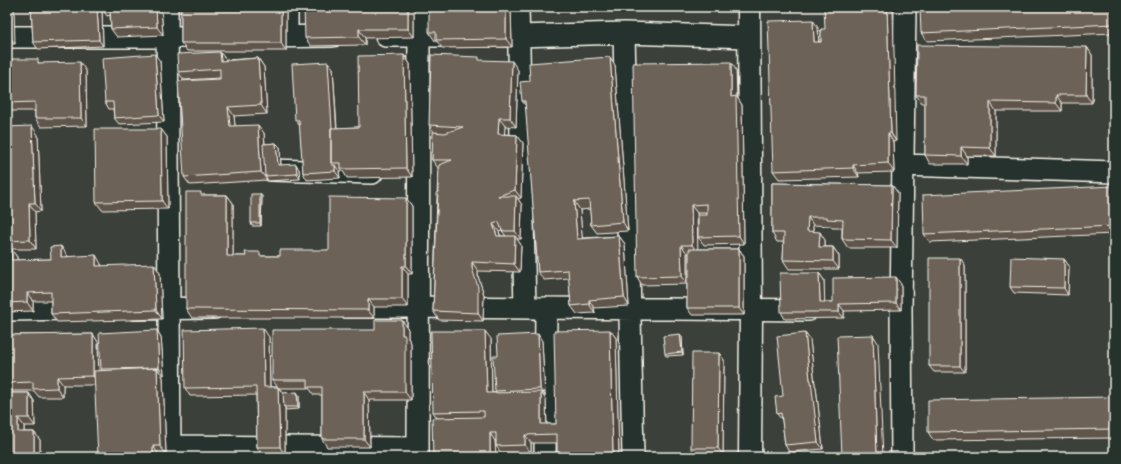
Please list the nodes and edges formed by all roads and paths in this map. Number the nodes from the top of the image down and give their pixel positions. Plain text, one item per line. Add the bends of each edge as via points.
1 (167, 7) edge
2 (287, 7) edge
3 (419, 7) edge
4 (518, 7) edge
5 (749, 7) edge
6 (905, 7) edge
7 (624, 33) junction
8 (287, 36) junction
9 (419, 36) junction
10 (518, 36) junction
11 (7, 37) edge
12 (167, 37) junction
13 (749, 37) junction
14 (903, 165) junction
15 (254, 170) edge
16 (1114, 172) edge
17 (403, 173) junction
18 (418, 307) junction
19 (231, 308) edge
20 (324, 308) edge
21 (525, 308) junction
22 (546, 308) junction
23 (169, 309) junction
24 (629, 309) junction
25 (830, 309) edge
26 (7, 310) edge
27 (751, 310) junction
28 (170, 451) edge
29 (418, 453) edge
30 (545, 457) edge
31 (633, 457) edge
32 (750, 457) edge
33 (902, 457) edge

1 - 12 street
2 - 8 street
3 - 9 street
4 - 10 street
5 - 13 street
6 - 14 street
7 - 10 street
7 - 13 street
7 - 24 street
8 - 9 street
8 - 12 street
9 - 10 street
9 - 17 street
10 - 21 street
11 - 12 street
12 - 23 street via 176,167
13 - 27 street
14 - 16 street
14 - 33 street via 894,309
15 - 17 street
17 - 18 street
18 - 20 street
18 - 21 street
18 - 29 street
19 - 23 street
21 - 22 street
22 - 24 street
22 - 30 street
23 - 26 street
23 - 28 street
24 - 27 street
24 - 31 street
25 - 27 street
27 - 32 street
28 - 29 street

